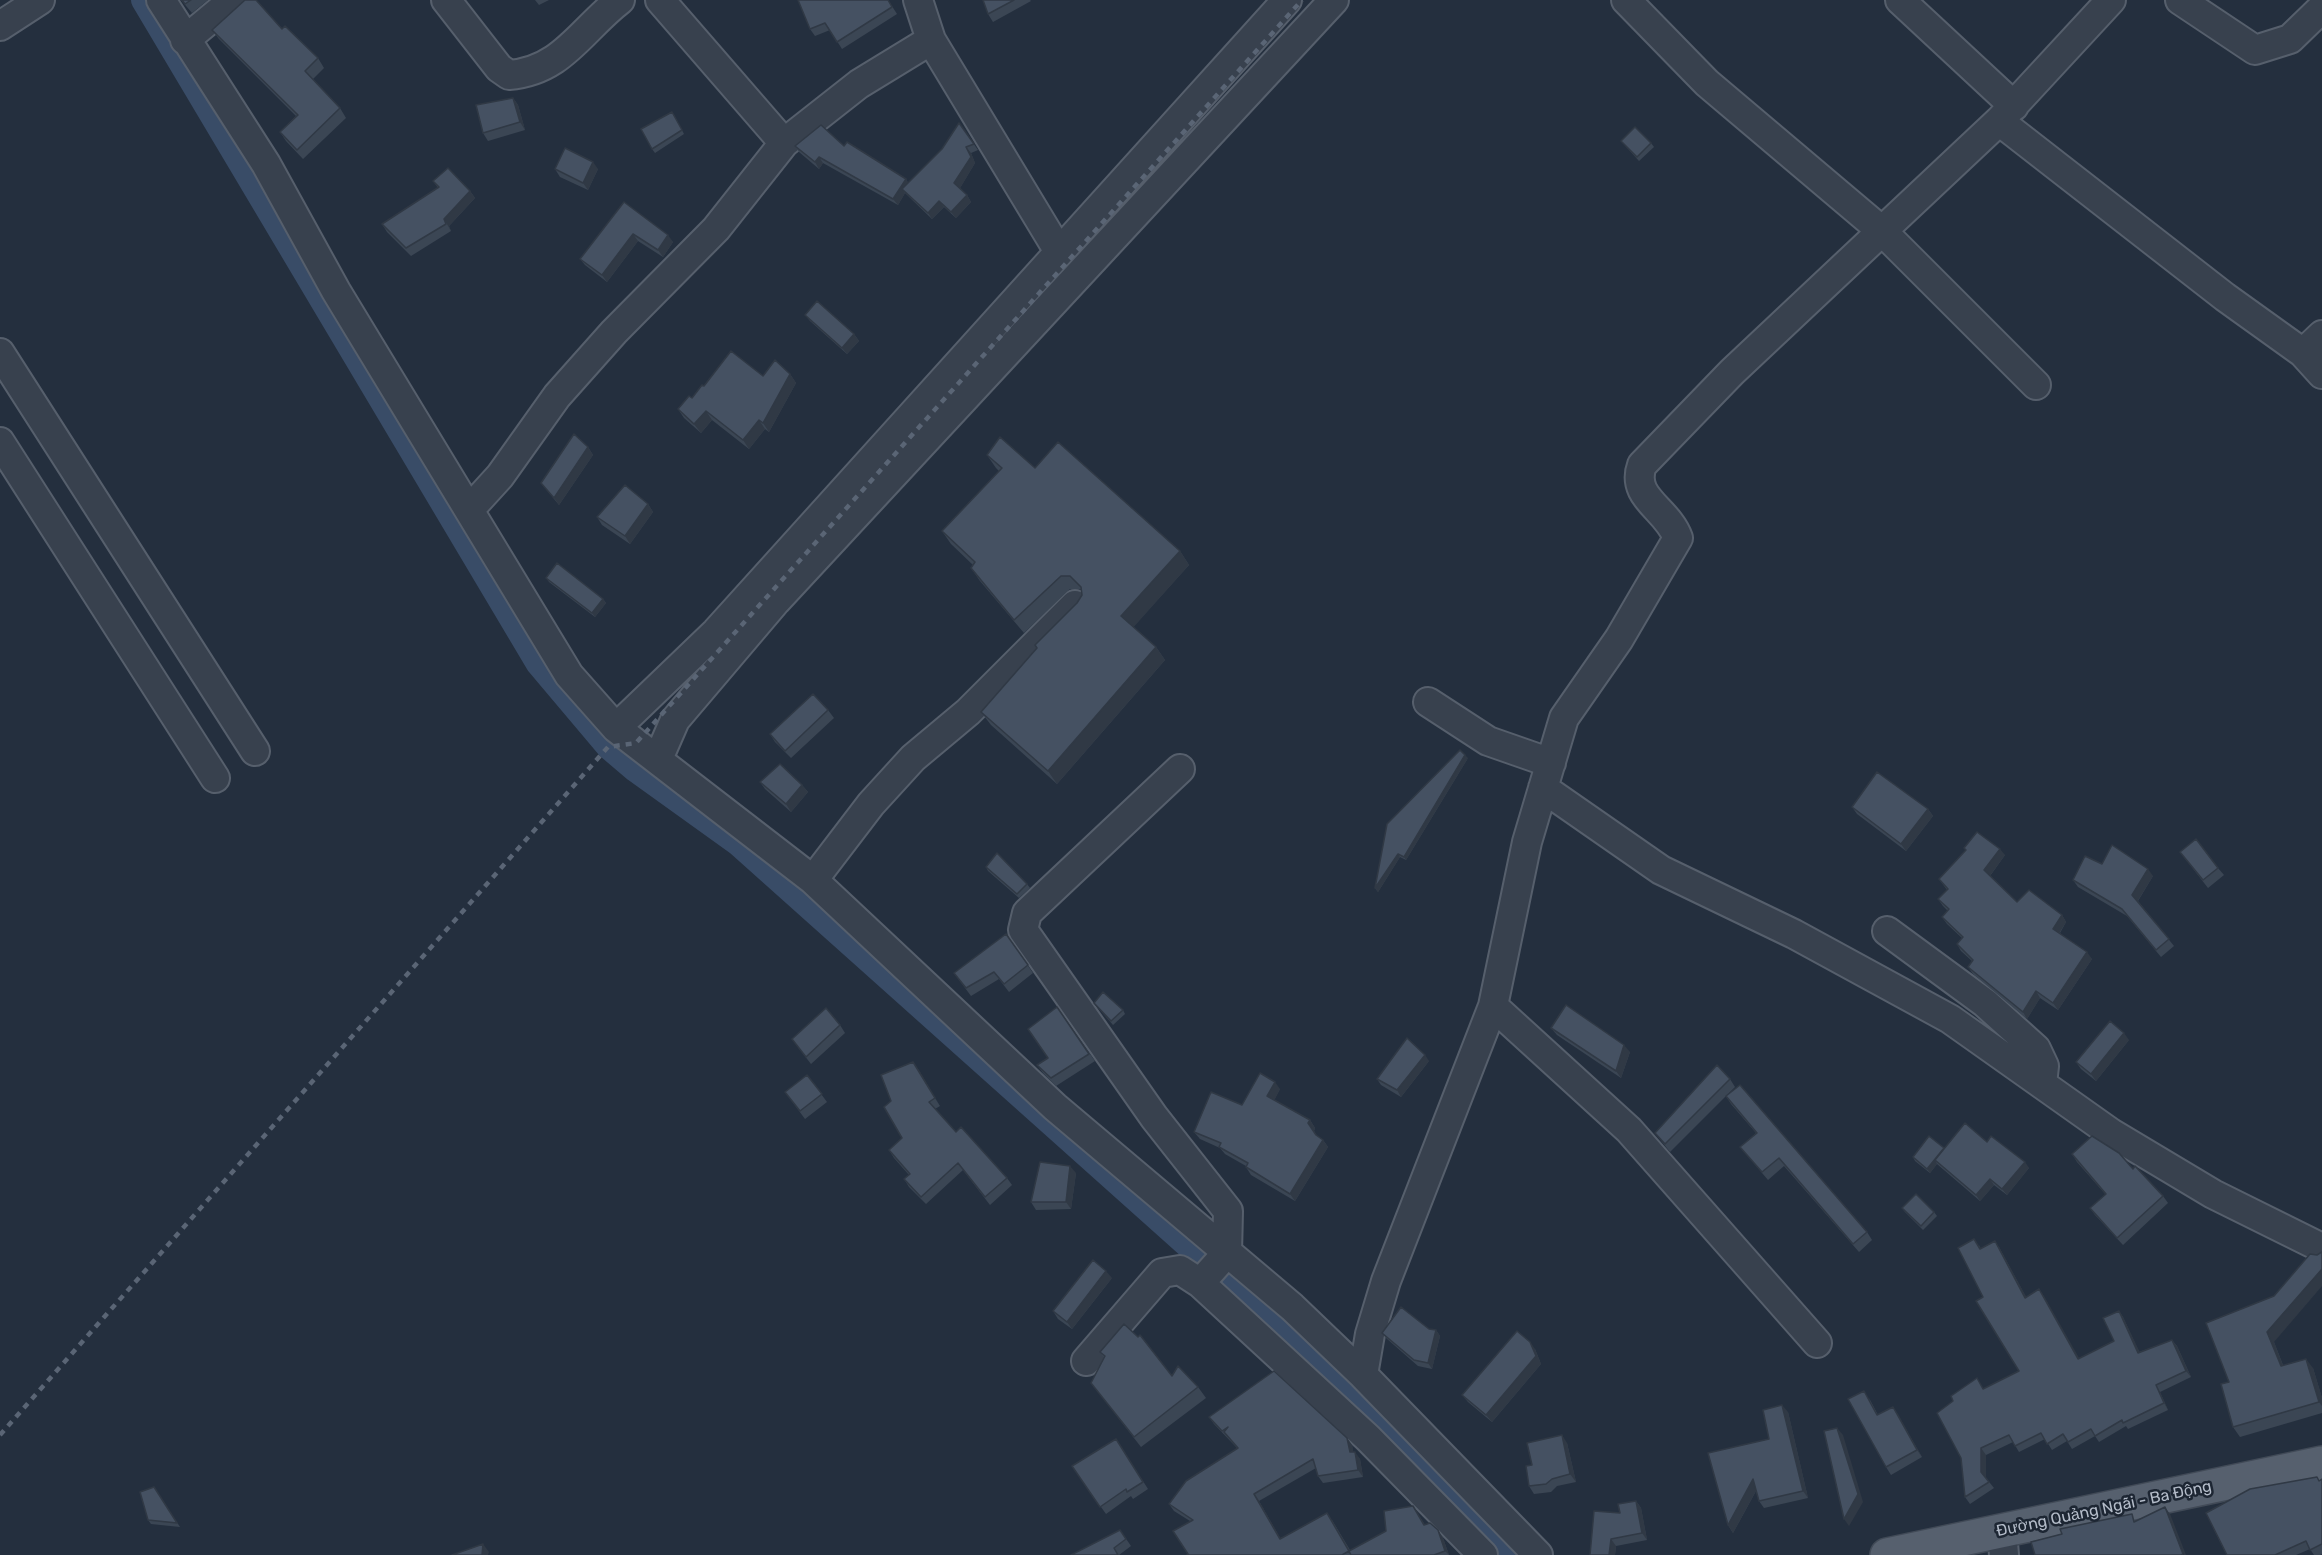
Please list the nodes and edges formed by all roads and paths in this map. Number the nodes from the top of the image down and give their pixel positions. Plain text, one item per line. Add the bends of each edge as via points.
1 (40, 0) edge
2 (161, 0) edge
3 (233, 0) edge
4 (446, 0) edge
5 (620, 0) edge
6 (660, 0) edge
7 (918, 0) edge
8 (1287, 0) edge
9 (1334, 0) edge
10 (1626, 0) edge
11 (1900, 0) edge
12 (2111, 0) edge
13 (2180, 0) edge
14 (2322, 8) edge
15 (0, 26) edge
16 (185, 40) junction
17 (932, 40) junction
18 (2006, 113) junction
19 (784, 143) junction
20 (1882, 231) junction
21 (1058, 250) junction
22 (0, 353) edge
23 (2316, 354) edge
24 (2036, 385) dead end
25 (0, 442) edge
26 (469, 510) junction
27 (1075, 605) edge
28 (1428, 702) dead end
29 (616, 728) junction
30 (255, 751) dead end
31 (658, 759) junction
32 (1180, 769) dead end
33 (1547, 775) junction
34 (214, 778) dead end
35 (813, 880) junction
36 (1887, 931) dead end
37 (1493, 1006) junction
38 (2042, 1084) junction
39 (2322, 1248) edge
40 (1213, 1268) junction
41 (1817, 1343) dead end
42 (1086, 1361) dead end
43 (1363, 1375) junction
44 (2322, 1463) edge
45 (2003, 1543) edge
46 (1483, 1555) edge
47 (1538, 1555) edge
48 (1887, 1555) edge

1 - 15 street
2 - 16 street
3 - 16 street
4 - 5 street via 499,68 509,75 534,71 557,59
6 - 19 street
7 - 17 street
8 - 21 street
9 - 31 street via 776,601 675,720
10 - 20 street via 1707,82
11 - 18 street
12 - 18 street
13 - 14 street via 2255,50 2290,39
16 - 26 street via 266,164 336,291
17 - 19 street via 859,84
17 - 21 street
18 - 20 street
18 - 23 street via 2225,297
19 - 26 street via 717,229 614,332 557,396 500,476
20 - 24 street
20 - 33 street via 1732,372 1642,465 1639,487 1673,525 1677,538 1619,639 1564,718
21 - 29 street via 716,632
22 - 30 street
25 - 34 street
26 - 29 street via 569,675
27 - 35 street via 968,712 913,758 871,804
28 - 33 street
29 - 31 street
31 - 35 street
32 - 40 street via 1027,913 1023,930 1154,1117 1228,1211
33 - 37 street via 1527,842
33 - 38 street via 1661,870 1794,934 1950,1019
35 - 40 street via 1055,1107
36 - 38 street via 1985,1003 2036,1049 2044,1066
37 - 41 street via 1629,1130
37 - 43 street via 1386,1281
38 - 39 street via 2111,1132 2213,1194
40 - 42 street via 1162,1273
40 - 43 street via 1292,1307
40 - 46 street via 1368,1438
43 - 47 street
44 - 45 main road, Đường Quảng Ngãi - Ba Động
45 - 48 main road, Đường Quảng Ngãi - Ba Động

